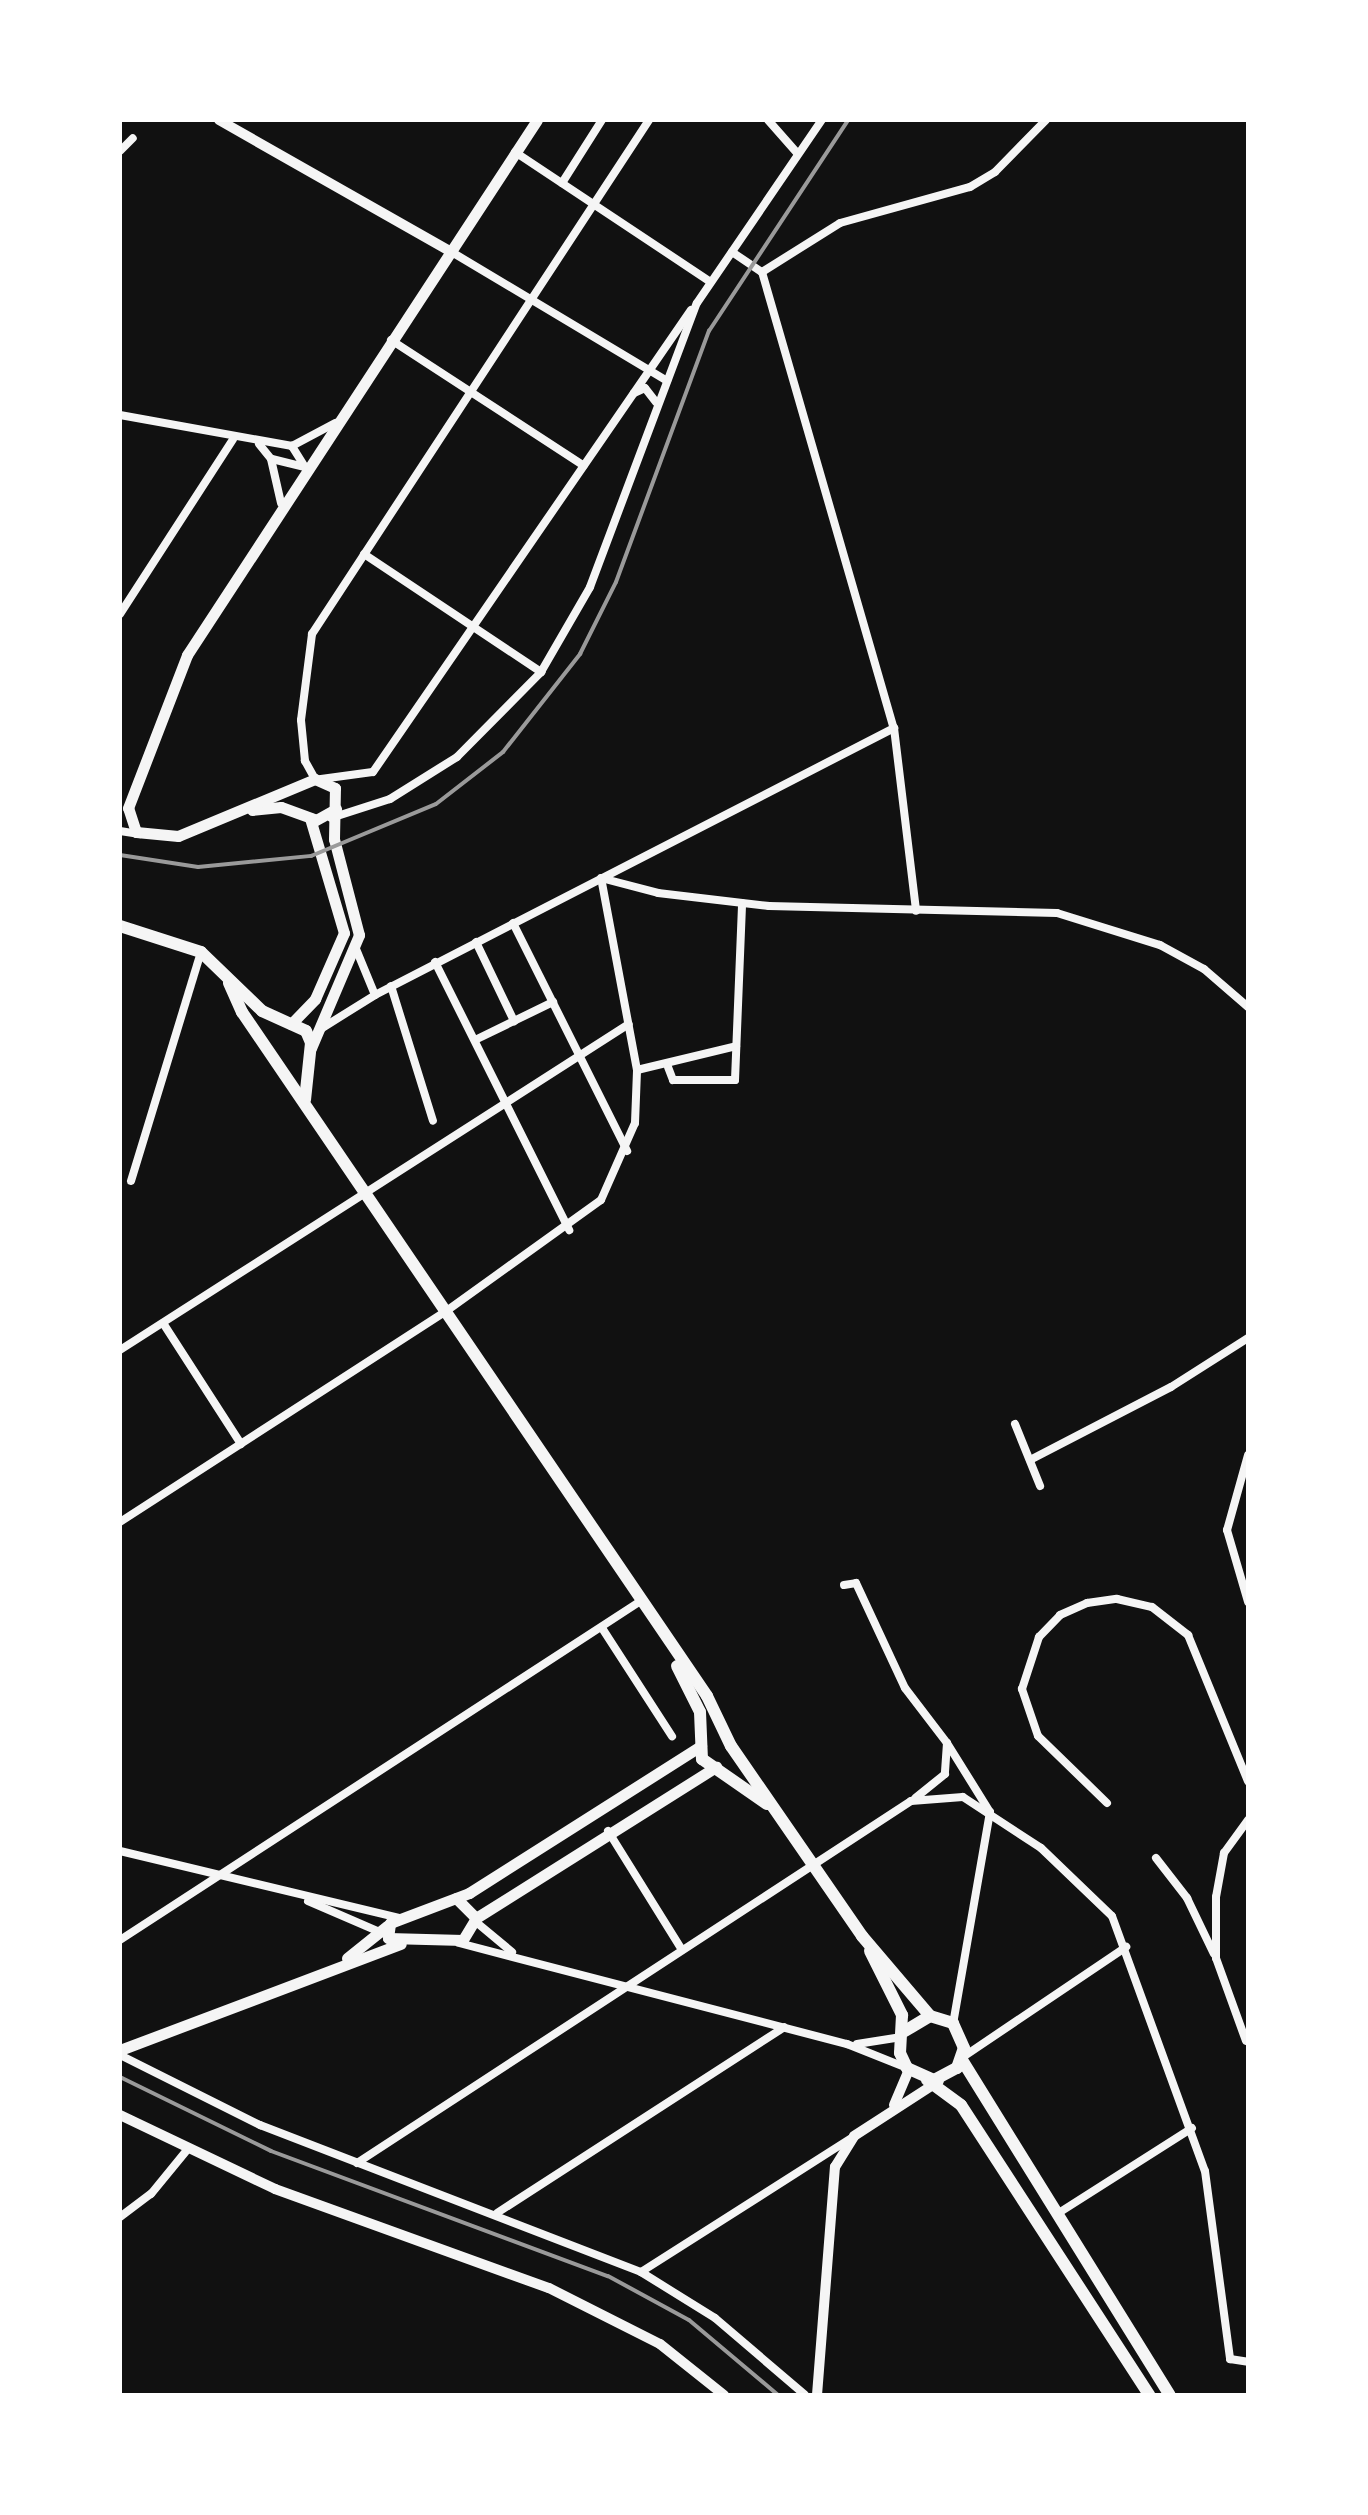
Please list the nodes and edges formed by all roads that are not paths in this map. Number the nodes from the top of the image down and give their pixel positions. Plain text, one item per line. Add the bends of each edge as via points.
1 (219, 120) edge
2 (537, 120) edge
3 (602, 120) edge
4 (648, 120) edge
5 (768, 120) edge
6 (822, 120) edge
7 (1046, 120) edge
8 (133, 138) dead end
9 (120, 150) edge
10 (516, 152) junction
11 (798, 154) junction
12 (562, 183) junction
13 (594, 204) junction
14 (450, 250) junction
15 (732, 252) junction
16 (762, 272) junction
17 (711, 282) junction
18 (531, 300) junction
19 (698, 303) junction
20 (391, 340) junction
21 (647, 370) junction
22 (666, 381) junction
23 (470, 392) junction
24 (632, 395) junction
25 (656, 406) junction
26 (120, 414) edge
27 (335, 423) junction
28 (233, 439) junction
29 (259, 444) junction
30 (292, 446) junction
31 (271, 459) junction
32 (584, 466) junction
33 (305, 467) junction
34 (282, 504) junction
35 (364, 554) junction
36 (120, 614) edge
37 (474, 626) junction
38 (541, 672) junction
39 (894, 728) junction
40 (314, 781) junction
41 (134, 791) junction
42 (120, 803) edge
43 (240, 812) junction
44 (333, 815) junction
45 (308, 816) junction
46 (120, 831) edge
47 (143, 835) junction
48 (327, 841) junction
49 (601, 878) junction
50 (339, 881) junction
51 (742, 904) junction
52 (916, 911) junction
53 (513, 923) junction
54 (120, 926) edge
55 (476, 942) junction
56 (356, 949) junction
57 (201, 952) junction
58 (435, 962) junction
59 (229, 984) junction
60 (389, 987) junction
61 (376, 994) junction
62 (553, 1002) junction
63 (1248, 1007) edge
64 (514, 1021) junction
65 (289, 1024) junction
66 (629, 1024) junction
67 (319, 1030) junction
68 (475, 1040) junction
69 (736, 1046) junction
70 (309, 1052) junction
71 (578, 1052) junction
72 (273, 1054) junction
73 (668, 1067) junction
74 (638, 1070) junction
75 (504, 1100) junction
76 (305, 1102) junction
77 (434, 1121) dead end
78 (627, 1151) junction
79 (131, 1181) dead end
80 (366, 1194) junction
81 (569, 1230) junction
82 (446, 1312) junction
83 (162, 1323) junction
84 (1248, 1338) edge
85 (120, 1350) edge
86 (1015, 1424) dead end
87 (241, 1444) junction
88 (1248, 1454) edge
89 (1030, 1460) junction
90 (1040, 1486) dead end
91 (120, 1522) edge
92 (844, 1585) dead end
93 (639, 1602) junction
94 (1248, 1602) edge
95 (602, 1628) junction
96 (663, 1637) junction
97 (672, 1736) dead end
98 (947, 1743) junction
99 (702, 1745) junction
100 (730, 1745) junction
101 (716, 1767) junction
102 (1248, 1781) edge
103 (911, 1801) junction
104 (1107, 1803) dead end
105 (775, 1812) junction
106 (990, 1812) junction
107 (1248, 1820) edge
108 (608, 1830) junction
109 (120, 1850) edge
110 (1156, 1858) dead end
111 (813, 1866) junction
112 (220, 1876) junction
113 (300, 1898) junction
114 (456, 1898) junction
115 (404, 1919) junction
116 (476, 1920) junction
117 (367, 1924) junction
118 (385, 1932) junction
119 (862, 1936) junction
120 (120, 1940) edge
121 (411, 1940) junction
122 (456, 1942) junction
123 (364, 1947) junction
124 (1126, 1947) junction
125 (682, 1950) junction
126 (520, 1957) junction
127 (1216, 1958) junction
128 (340, 1963) junction
129 (630, 1984) junction
130 (930, 2016) junction
131 (953, 2023) junction
132 (784, 2027) junction
133 (903, 2034) junction
134 (1246, 2041) edge
135 (847, 2044) junction
136 (120, 2052) edge
137 (962, 2059) junction
138 (908, 2069) junction
139 (935, 2081) junction
140 (886, 2115) junction
141 (120, 2116) edge
142 (1192, 2128) junction
143 (854, 2136) junction
144 (187, 2150) junction
145 (357, 2163) junction
146 (496, 2214) junction
147 (1057, 2214) junction
148 (120, 2217) edge
149 (641, 2272) junction
150 (1248, 2362) edge
151 (724, 2395) edge
152 (815, 2395) edge
153 (1149, 2395) edge
154 (1170, 2395) edge

1 - 14 street
2 - 10 main road
3 - 12 street
4 - 13 street
5 - 11 street
6 - 11 street
7 - 16 street via 970,188 840,222
8 - 9 street
10 - 12 street
10 - 14 main road
11 - 15 street
12 - 13 street
13 - 17 street
13 - 18 street
14 - 18 street
14 - 20 main road
15 - 16 street
15 - 17 street
16 - 39 street
17 - 19 street
18 - 21 street
18 - 23 street
19 - 21 street
19 - 22 street
20 - 23 street
20 - 27 main road
21 - 22 street
21 - 24 street
22 - 25 street
23 - 32 street
23 - 35 street
24 - 25 street via 645,388
24 - 32 street
25 - 38 street via 590,587
26 - 28 street
27 - 30 street
27 - 33 main road
28 - 29 street
28 - 36 street
29 - 30 street
29 - 31 street
30 - 33 street
31 - 33 street
31 - 34 street
32 - 37 street
33 - 34 main road
34 - 41 main road via 187,655
35 - 37 street
35 - 40 street via 307,650 302,744
37 - 38 street
37 - 40 street via 373,772
38 - 44 street via 458,757 390,799
39 - 49 street
39 - 52 street
40 - 43 main road
40 - 44 main road via 338,793
40 - 45 main road via 298,799
41 - 42 street
41 - 47 main road via 128,821
43 - 45 main road via 281,807
43 - 47 main road via 178,836
44 - 45 main road
44 - 48 main road
45 - 48 main road
46 - 47 street
48 - 50 main road
49 - 51 street via 658,894
49 - 53 street
49 - 66 street
50 - 56 main road via 358,919
50 - 65 main road via 341,944 315,998
51 - 52 street
51 - 69 street
52 - 63 street via 1057,913 1107,926 1204,969
53 - 55 street
53 - 62 street
54 - 57 main road
55 - 58 street
55 - 64 street
56 - 61 street
56 - 67 main road
57 - 59 main road
57 - 79 street
58 - 60 street
58 - 68 street
59 - 65 main road
59 - 72 main road
60 - 61 street
60 - 77 street
61 - 67 street
62 - 64 street
62 - 71 street
64 - 68 street
65 - 70 main road via 306,1030
65 - 72 main road via 272,1035
66 - 71 street
66 - 74 street
67 - 70 main road
68 - 75 street
69 - 73 street via 680,1056
69 - 73 street via 732,1083 673,1080
70 - 72 main road via 293,1064
70 - 76 main road
71 - 75 street
71 - 78 street
72 - 76 main road
73 - 74 street
74 - 78 street
75 - 80 street
75 - 81 street
76 - 80 main road
78 - 81 street via 601,1200
80 - 82 main road
80 - 83 street
81 - 82 street
82 - 87 street
82 - 93 main road
83 - 85 street
83 - 87 street
84 - 89 street via 1171,1387
86 - 89 street
87 - 91 street
88 - 94 street via 1227,1530
89 - 90 street
92 - 98 street via 856,1583 905,1688
93 - 95 street
93 - 96 main road
95 - 97 street
95 - 112 street
96 - 99 main road via 700,1712
96 - 100 main road via 718,1714
98 - 103 street via 944,1774
98 - 106 street
99 - 100 main road via 716,1736
99 - 101 main road via 704,1763
99 - 114 main road via 570,1833
100 - 101 main road via 728,1762
100 - 105 main road
101 - 105 main road
101 - 108 main road
102 - 104 street via 1188,1635 1152,1607 1087,1603 1048,1625 1027,1660 1022,1689 1038,1736
103 - 106 street via 963,1798
103 - 111 street
105 - 111 main road
106 - 124 street via 1066,1869 1112,1916
106 - 131 street
107 - 127 street via 1232,1836 1222,1863
108 - 116 main road
108 - 125 street
109 - 112 street
110 - 127 street via 1187,1898
111 - 119 main road
111 - 125 street
112 - 113 street
112 - 120 street
113 - 115 street
113 - 117 street
114 - 115 main road
114 - 116 main road
115 - 118 main road
116 - 122 main road via 468,1937
116 - 126 street
117 - 118 street
117 - 123 street
118 - 121 main road
118 - 123 main road
119 - 130 main road
119 - 133 main road
121 - 122 main road
121 - 128 main road
122 - 126 street
123 - 128 main road
124 - 137 street
124 - 142 street
125 - 129 street
126 - 129 street
127 - 134 street
128 - 136 main road
129 - 132 street
129 - 145 street
130 - 131 main road
130 - 133 main road
131 - 137 main road via 963,2038
132 - 135 street
132 - 146 street
133 - 135 street
133 - 138 main road
135 - 138 street
136 - 145 street via 196,2097
137 - 139 main road
137 - 147 main road
138 - 139 main road
138 - 140 street via 902,2095
139 - 140 street
139 - 153 main road via 961,2105
140 - 143 street
141 - 144 street
142 - 147 street
142 - 150 street via 1205,2171 1230,2359
143 - 149 street
143 - 152 street via 832,2179
144 - 148 street via 151,2194
144 - 151 street via 549,2288 660,2344
145 - 146 street
146 - 149 street
147 - 154 main road
149 - 152 street via 715,2318

